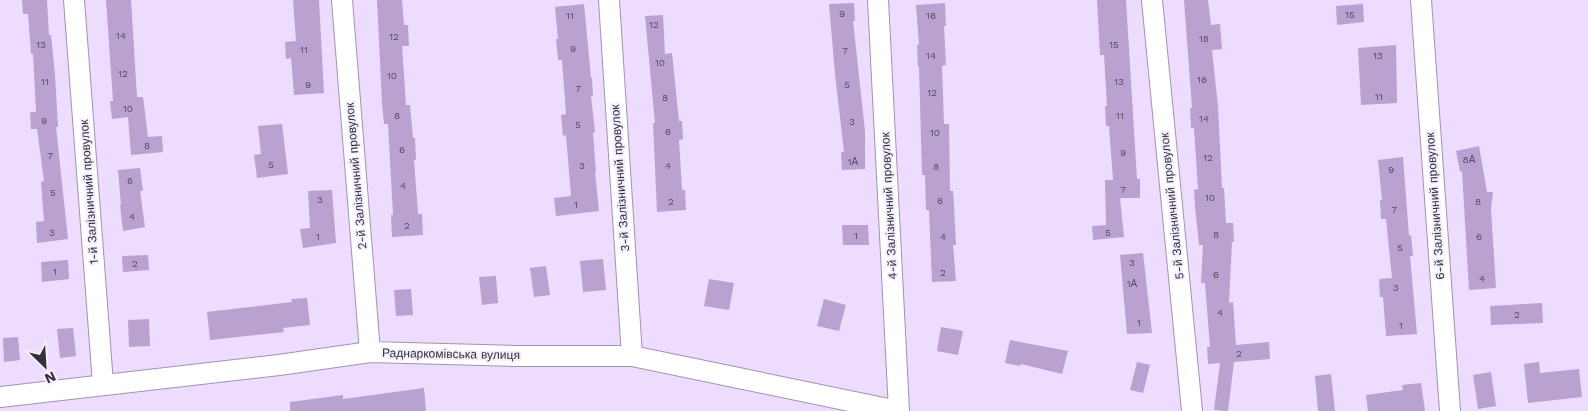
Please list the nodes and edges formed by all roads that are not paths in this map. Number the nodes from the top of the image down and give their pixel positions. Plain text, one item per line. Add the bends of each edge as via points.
1 (74, 0) edge
2 (342, 0) edge
3 (608, 0) edge
4 (878, 0) edge
5 (1152, 0) edge
6 (1421, 0) edge
7 (370, 352) junction
8 (632, 356) junction
9 (103, 384) junction
10 (0, 398) edge
11 (899, 411) edge
12 (1192, 411) edge
13 (1450, 411) edge

1 - 9 street, 1-й Залізничний провулок
2 - 7 street, 2-й Залізничний провулок
3 - 8 street, 3-й Залізничний провулок
4 - 11 street, 4-й Залізничний провулок
5 - 12 street, 5-й Залізничний провулок
6 - 13 street, 6-й Залізничний провулок
7 - 8 street, Раднаркомівська вулиця
7 - 9 street, Раднаркомівська вулиця
8 - 11 street, Раднаркомівська вулиця
9 - 10 street, Раднаркомівська вулиця

